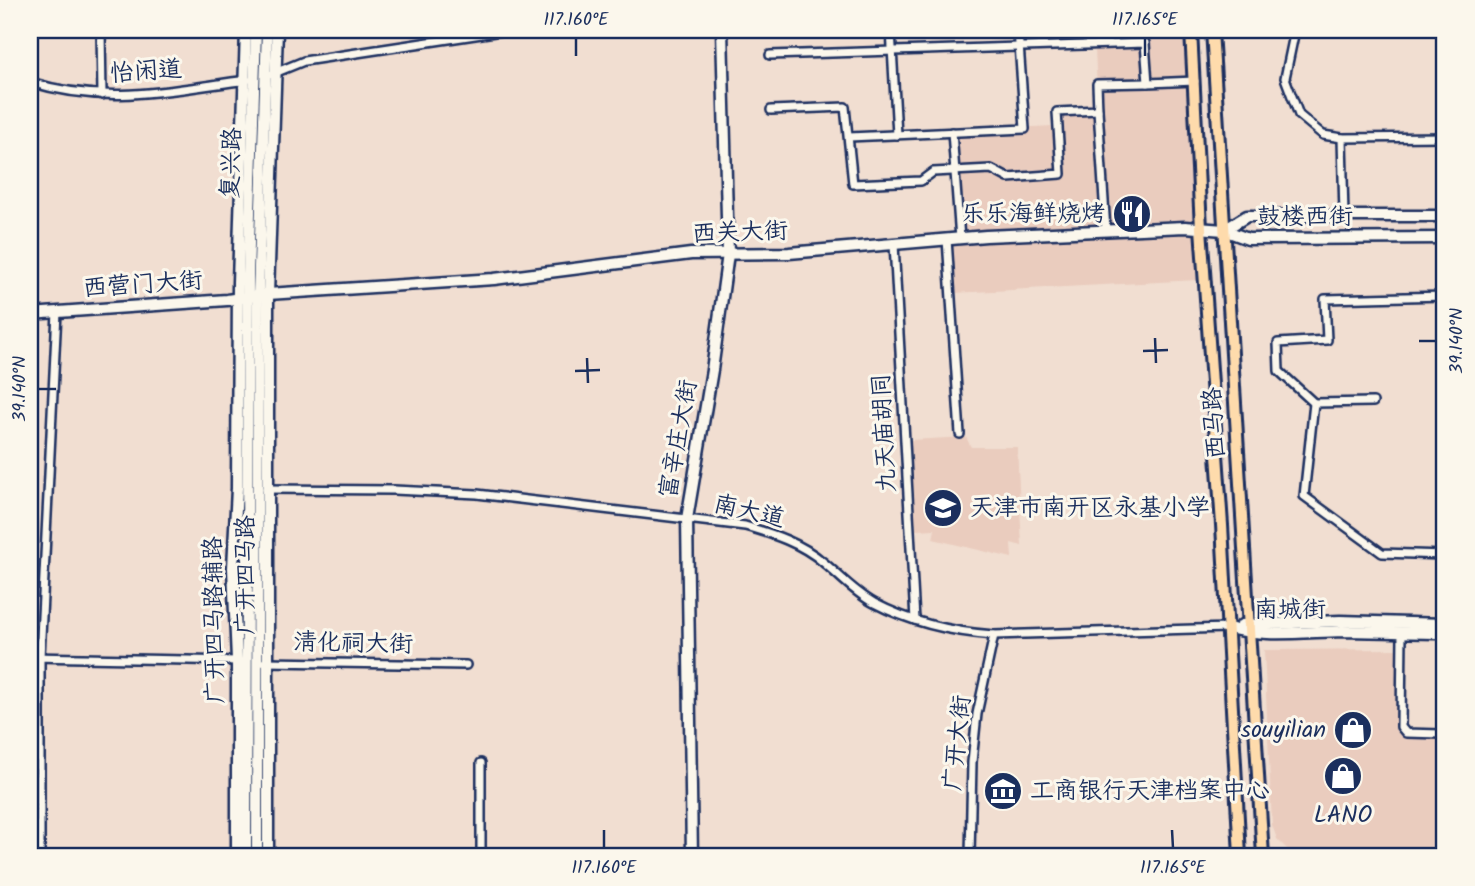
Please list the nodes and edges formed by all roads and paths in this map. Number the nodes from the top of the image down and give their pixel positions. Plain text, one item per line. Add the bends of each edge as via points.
1 (101, 30) edge
2 (246, 30) edge
3 (256, 30) edge
4 (267, 30) edge
5 (277, 30) edge
6 (508, 30) edge
7 (722, 30) edge
8 (891, 30) edge
9 (1018, 30) edge
10 (1191, 30) edge
11 (1212, 30) edge
12 (1295, 30) edge
13 (1019, 48) junction
14 (892, 53) junction
15 (770, 55) dead end
16 (266, 76) junction
17 (244, 80) junction
18 (1195, 81) junction
19 (30, 82) edge
20 (1148, 83) junction
21 (102, 95) junction
22 (771, 110) dead end
23 (1098, 110) junction
24 (953, 132) junction
25 (897, 135) junction
26 (849, 137) junction
27 (1342, 138) junction
28 (1445, 138) edge
29 (955, 171) junction
30 (1343, 216) junction
31 (1445, 216) edge
32 (1201, 228) junction
33 (1224, 229) junction
34 (1106, 231) junction
35 (1445, 237) edge
36 (947, 239) junction
37 (960, 239) junction
38 (894, 244) junction
39 (728, 254) junction
40 (253, 296) junction
41 (1445, 296) edge
42 (57, 312) junction
43 (30, 314) edge
44 (1373, 402) dead end
45 (1314, 403) junction
46 (960, 434) dead end
47 (253, 489) junction
48 (687, 519) junction
49 (1445, 555) edge
50 (915, 620) junction
51 (1445, 624) edge
52 (1228, 628) junction
53 (1248, 628) junction
54 (1402, 632) junction
55 (1445, 633) edge
56 (994, 635) junction
57 (30, 657) edge
58 (40, 657) junction
59 (237, 660) junction
60 (258, 662) junction
61 (466, 665) dead end
62 (1445, 738) edge
63 (481, 763) dead end
64 (40, 856) edge
65 (237, 856) edge
66 (246, 856) edge
67 (257, 856) edge
68 (268, 856) edge
69 (481, 856) edge
70 (692, 856) edge
71 (970, 856) edge
72 (1240, 856) edge
73 (1262, 856) edge

1 - 21 street
2 - 17 street
3 - 16 street, 复兴路
4 - 16 street, 复兴路
5 - 16 street
6 - 16 street, 怡闲道 via 304,61
7 - 39 street, 富辛庄大街
8 - 14 street
9 - 13 street
10 - 18 main road, 西马路
11 - 33 main road, 西马路
12 - 27 street via 1285,78 1298,115 1324,135
13 - 14 street
13 - 20 street via 1145,43
13 - 24 street via 1025,129
14 - 15 street
14 - 25 street
16 - 17 street, 怡闲道
16 - 40 street, 复兴路
16 - 40 street via 274,165
17 - 21 street, 怡闲道 via 179,91
17 - 40 street
18 - 20 street
18 - 32 main road, 西马路
19 - 21 street, 怡闲道
20 - 23 street via 1097,84
22 - 26 street via 845,107
23 - 29 street via 1057,112 1061,174 1008,178 991,169
23 - 34 street
24 - 25 street
24 - 29 street
25 - 26 street
26 - 29 street via 853,184 921,181 933,172
27 - 28 street
27 - 30 street
29 - 37 street
30 - 31 street, 鼓楼西街
30 - 33 street, 鼓楼西街 via 1247,216
32 - 33 street, 西关大街
32 - 34 street, 西关大街
32 - 52 main road, 西马路
33 - 35 street, 鼓楼西街 via 1248,239
33 - 53 main road, 西马路
34 - 37 street, 西关大街
36 - 37 street, 西关大街
36 - 38 street, 西关大街
36 - 46 street
38 - 39 street, 西关大街
38 - 50 street, 九天庙胡同
39 - 40 street, 西关大街 via 691,254 494,279
39 - 48 street, 富辛庄大街
40 - 42 street, 西营门大街
40 - 47 street, 广开四马路
40 - 47 street, 广开四马路辅路
41 - 45 street via 1325,299 1327,340 1278,342 1279,371
42 - 43 street, 西营门大街
42 - 58 street
44 - 45 street
45 - 49 street via 1304,496 1382,553
47 - 48 street, 南大道 via 477,494
47 - 59 street, 广开四马路辅路 via 233,568
47 - 60 street, 广开四马路
48 - 50 street, 南大道 via 745,526 783,538 822,561 873,603
48 - 70 street, 富辛庄大街
50 - 56 street, 南大道 via 940,629
51 - 53 street, 南城街 via 1340,621
52 - 53 street, 南城街
52 - 56 street, 南大道
52 - 72 main road, 西马路
53 - 54 street, 南城街
53 - 73 main road, 西马路
54 - 55 street, 南城街
54 - 62 street via 1401,727 1406,733 1442,734
56 - 71 street, 广开大街 via 977,714
57 - 58 street, 清化祠大街
58 - 59 street, 清化祠大街
58 - 64 street
59 - 60 street, 清化祠大街
59 - 65 street, 广开四马路辅路
60 - 61 street, 清化祠大街
60 - 66 street, 广开四马路
60 - 67 street, 广开四马路
60 - 68 street, 广开四马路
63 - 69 street

